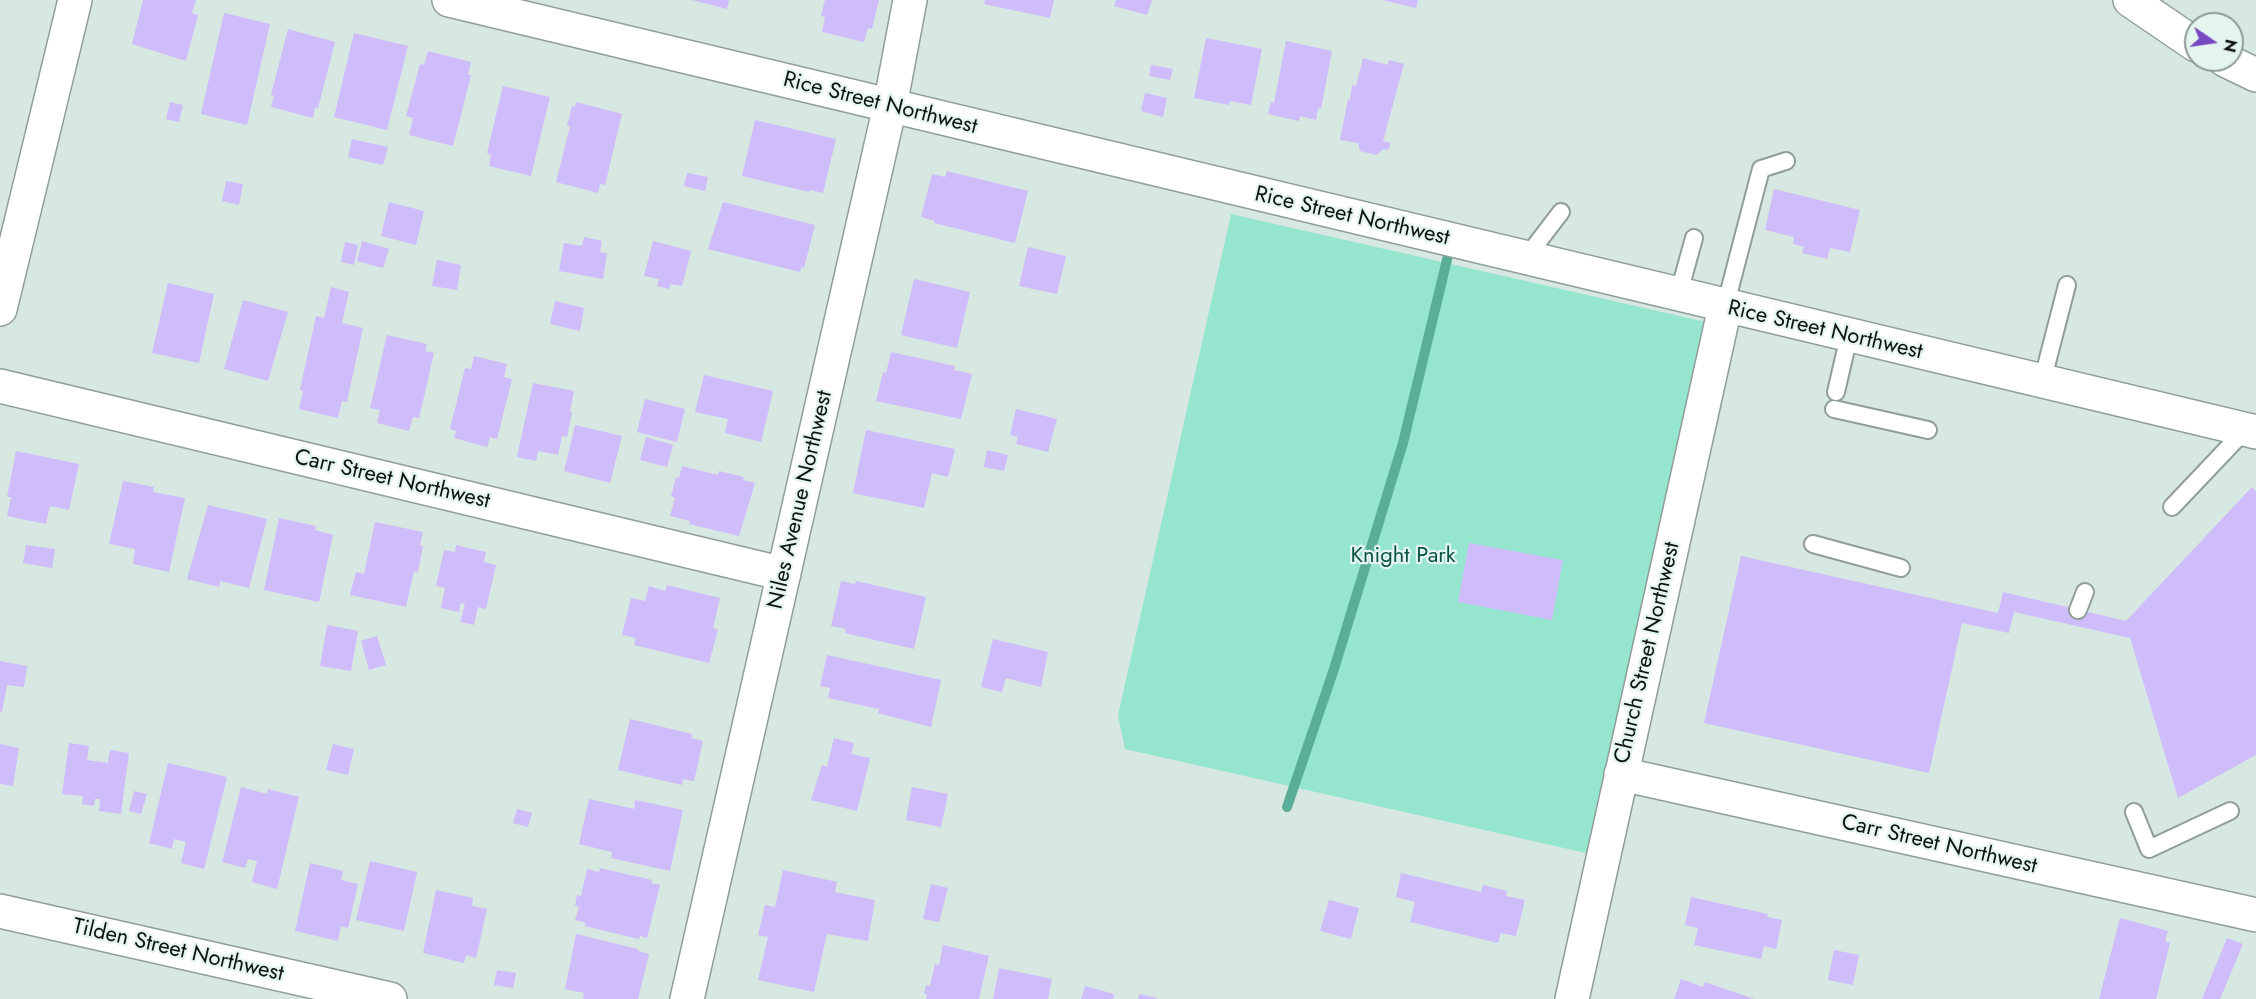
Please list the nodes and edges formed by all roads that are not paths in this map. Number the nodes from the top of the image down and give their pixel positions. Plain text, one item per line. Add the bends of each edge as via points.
1 (75, 0) edge
2 (449, 0) edge
3 (910, 0) edge
4 (2130, 0) edge
5 (2184, 37) edge
6 (890, 106) junction
7 (1786, 161) dead end
8 (1561, 212) dead end
9 (1694, 238) dead end
10 (1525, 259) junction
11 (2067, 285) dead end
12 (1678, 296) junction
13 (1725, 307) junction
14 (0, 309) edge
15 (1849, 336) junction
16 (2042, 382) junction
17 (0, 386) edge
18 (1928, 430) dead end
19 (2250, 431) edge
20 (2172, 507) dead end
21 (1813, 544) dead end
22 (1901, 568) dead end
23 (784, 574) junction
24 (2085, 592) dead end
25 (2078, 610) dead end
26 (1622, 774) junction
27 (2230, 811) dead end
28 (2134, 812) dead end
29 (0, 911) edge
30 (2256, 915) edge
31 (390, 999) edge
32 (687, 999) edge
33 (1572, 999) edge

1 - 14 street
2 - 6 street, Rice Street Northwest
3 - 6 street, Niles Avenue Northwest
4 - 5 street
6 - 10 street, Rice Street Northwest
6 - 23 street, Niles Avenue Northwest
7 - 13 lane via 1761,169
8 - 10 lane
9 - 12 lane
10 - 12 street, Rice Street Northwest
11 - 16 lane
12 - 13 street, Rice Street Northwest
13 - 15 street, Rice Street Northwest
13 - 26 street, Church Street Northwest
15 - 16 street, Rice Street Northwest
15 - 18 lane via 1835,400
16 - 19 street, Rice Street Northwest
17 - 23 street, Carr Street Northwest
19 - 20 lane
21 - 22 lane
23 - 32 street, Niles Avenue Northwest
24 - 25 lane
26 - 30 street, Carr Street Northwest
26 - 33 street, Church Street Northwest
27 - 28 lane via 2149,849
29 - 31 street, Tilden Street Northwest

